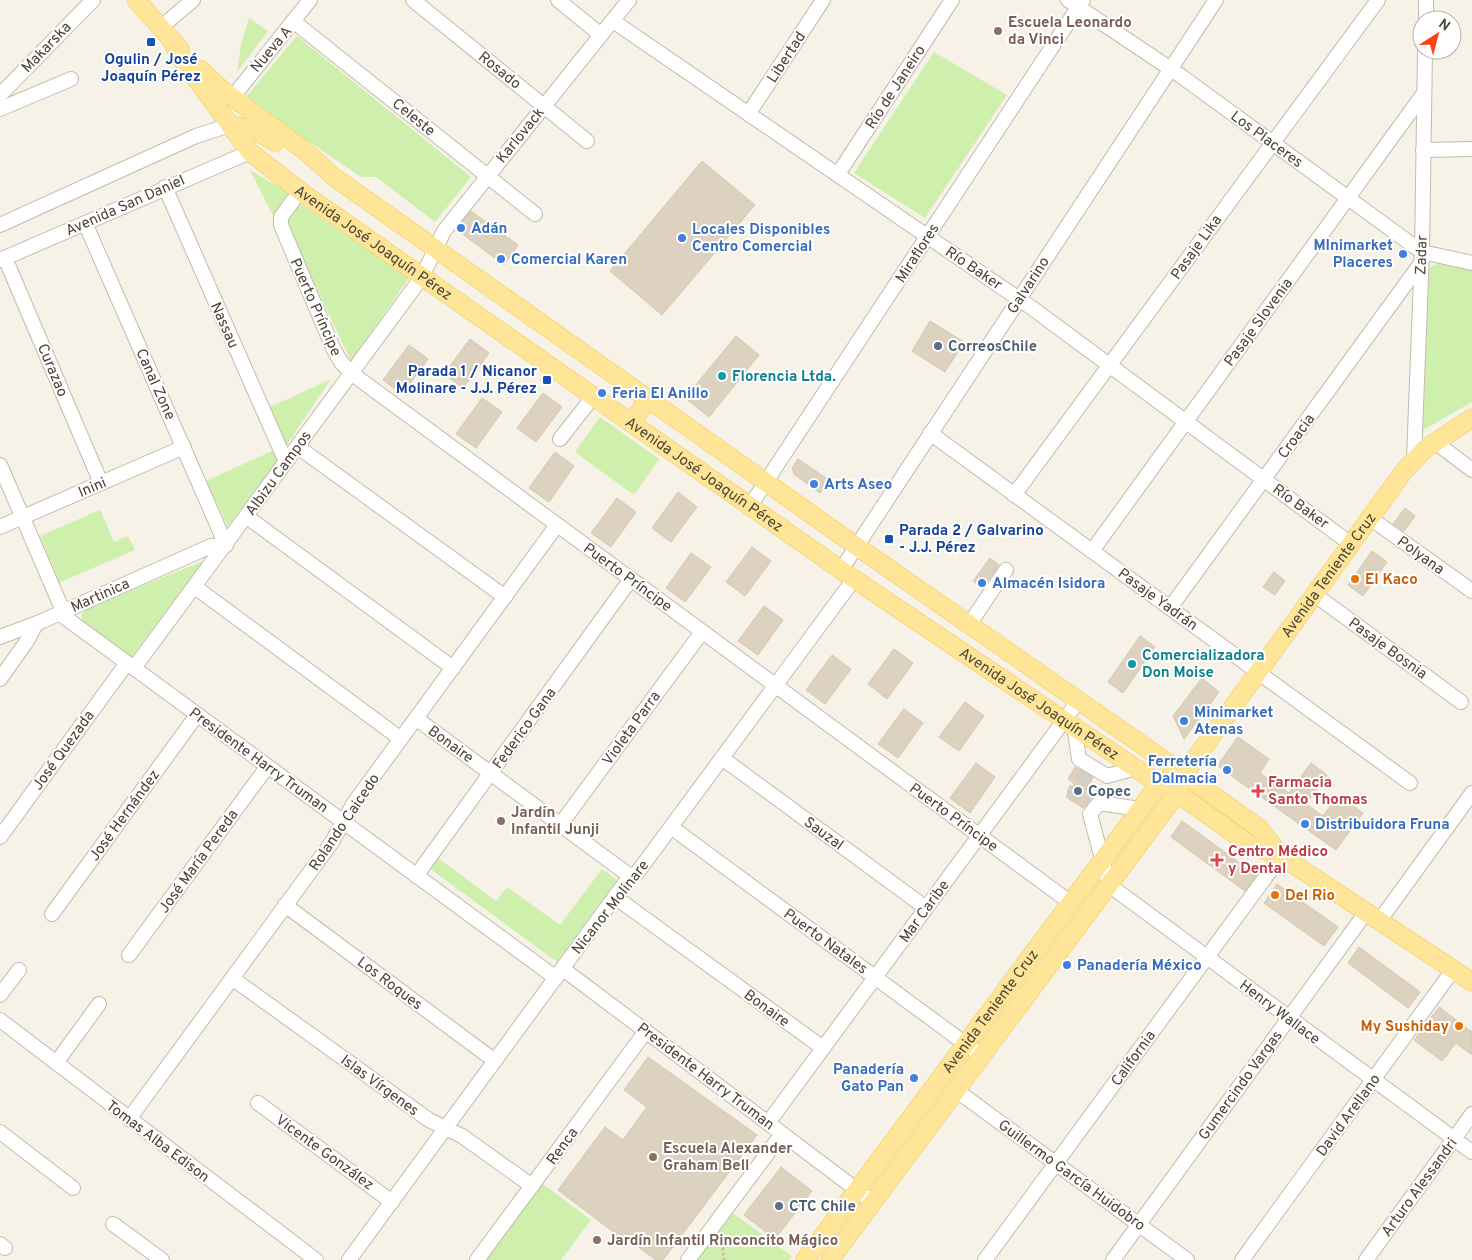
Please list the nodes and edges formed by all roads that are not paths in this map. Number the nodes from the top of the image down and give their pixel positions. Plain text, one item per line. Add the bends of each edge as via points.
1 (92, 0) edge
2 (136, 0) edge
3 (193, 0) edge
4 (310, 0) edge
5 (413, 0) edge
6 (558, 0) edge
7 (629, 0) edge
8 (823, 0) edge
9 (952, 0) edge
10 (1216, 0) edge
11 (1378, 0) edge
12 (1077, 2) edge
13 (612, 20) junction
14 (293, 21) junction
15 (160, 28) junction
16 (601, 35) junction
17 (172, 42) junction
18 (1425, 60) edge
19 (1171, 69) junction
20 (71, 79) dead end
21 (1424, 92) junction
22 (0, 95) edge
23 (232, 98) junction
24 (544, 106) junction
25 (0, 109) edge
26 (749, 113) junction
27 (230, 125) junction
28 (587, 140) dead end
29 (1273, 144) junction
30 (1472, 149) edge
31 (1423, 150) junction
32 (250, 152) junction
33 (329, 174) junction
34 (838, 174) junction
35 (488, 176) junction
36 (165, 187) junction
37 (300, 191) junction
38 (1348, 199) junction
39 (534, 214) dead end
40 (85, 222) junction
41 (0, 225) edge
42 (928, 236) junction
43 (436, 248) junction
44 (1421, 258) junction
45 (3, 259) edge
46 (1472, 263) edge
47 (422, 277) junction
48 (1019, 298) junction
49 (1110, 366) junction
50 (351, 373) junction
51 (593, 397) junction
52 (649, 398) junction
53 (1472, 418) edge
54 (1186, 422) junction
55 (630, 423) junction
56 (930, 433) junction
57 (560, 439) dead end
58 (1435, 442) junction
59 (298, 446) junction
60 (184, 447) junction
61 (1414, 459) junction
62 (286, 462) junction
63 (0, 465) edge
64 (1472, 470) edge
65 (1264, 479) junction
66 (766, 482) junction
67 (101, 483) junction
68 (1014, 495) junction
69 (750, 506) junction
70 (23, 517) junction
71 (246, 517) junction
72 (1370, 518) junction
73 (557, 525) junction
74 (0, 527) edge
75 (1351, 544) junction
76 (226, 545) junction
77 (857, 546) junction
78 (1092, 551) junction
79 (1006, 570) dead end
80 (848, 574) junction
81 (631, 580) junction
82 (195, 587) junction
83 (1472, 592) edge
84 (1314, 594) junction
85 (505, 597) junction
86 (1170, 608) junction
87 (61, 612) junction
88 (970, 623) junction
89 (36, 624) junction
90 (702, 632) junction
91 (0, 637) edge
92 (130, 666) junction
93 (453, 668) junction
94 (1258, 672) junction
95 (0, 679) edge
96 (776, 685) junction
97 (1079, 700) junction
98 (1461, 702) dead end
99 (197, 715) junction
100 (416, 719) junction
101 (1069, 723) junction
102 (402, 739) junction
103 (722, 758) junction
104 (267, 767) junction
105 (1136, 768) junction
106 (491, 774) junction
107 (1184, 774) junction
108 (1410, 783) dead end
109 (1159, 784) junction
110 (1177, 793) junction
111 (1472, 793) edge
112 (1140, 809) junction
113 (343, 822) junction
114 (560, 824) junction
115 (671, 827) junction
116 (979, 836) junction
117 (0, 837) edge
118 (1281, 856) junction
119 (1103, 860) junction
120 (416, 876) junction
121 (630, 876) junction
122 (1109, 885) junction
123 (615, 897) junction
124 (1071, 903) junction
125 (285, 905) junction
126 (926, 908) junction
127 (52, 914) dead end
128 (1373, 915) junction
129 (130, 955) dead end
130 (1207, 957) junction
131 (20, 970) dead end
132 (1453, 970) junction
133 (559, 973) junction
134 (875, 977) junction
135 (232, 978) junction
136 (1472, 982) edge
137 (0, 995) edge
138 (99, 1004) dead end
139 (1289, 1018) junction
140 (0, 1020) edge
141 (646, 1031) junction
142 (966, 1044) junction
143 (823, 1048) junction
144 (982, 1056) junction
145 (495, 1061) junction
146 (56, 1062) junction
147 (1373, 1080) junction
148 (956, 1090) junction
149 (258, 1103) dead end
150 (1472, 1114) edge
151 (129, 1119) junction
152 (768, 1123) junction
153 (446, 1128) junction
154 (0, 1132) edge
155 (782, 1134) junction
156 (1454, 1139) junction
157 (1472, 1152) edge
158 (1055, 1163) junction
159 (532, 1186) junction
160 (73, 1188) dead end
161 (857, 1190) junction
162 (392, 1202) junction
163 (873, 1202) junction
164 (113, 1224) dead end
165 (1139, 1224) junction
166 (162, 1260) edge
167 (316, 1260) edge
168 (349, 1260) edge
169 (477, 1260) edge
170 (688, 1260) edge
171 (805, 1260) edge
172 (830, 1260) edge
173 (985, 1260) edge
174 (1113, 1260) edge
175 (1187, 1260) edge
176 (1242, 1260) edge
177 (1366, 1260) edge

1 - 22 street, Makarska
2 - 15 main road, Avenida José Joaquín Pérez
3 - 15 street
4 - 14 street, Nueva A
5 - 24 street, Rosado
6 - 16 street
7 - 13 street, Karlovack
8 - 26 street, Libertad
9 - 34 street, Río de Janeiro
10 - 19 street, Galvarino
11 - 29 street, Pasaje Lika
12 - 19 street, Los Placeres
12 - 42 street, Miraflores
13 - 16 street, Karlovack
13 - 26 street, Río Baker
14 - 23 street, Nueva A
14 - 35 street, Celeste
15 - 17 main road, Avenida José Joaquín Pérez
16 - 24 street, Karlovack
17 - 23 main road, Avenida José Joaquín Pérez
17 - 27 main road, Avenida José Joaquín Pérez
18 - 21 street, Zadar
19 - 29 street, Los Placeres
19 - 48 street, Galvarino
20 - 25 street
21 - 31 street, Zadar
21 - 38 street, Pasaje Slovenia
23 - 33 main road, Avenida José Joaquín Pérez via 304,150
24 - 28 street, Rosado
24 - 35 street, Karlovack
26 - 34 street, Río Baker
27 - 32 main road, Avenida José Joaquín Pérez
27 - 33 main road via 262,133 312,167
27 - 41 street via 196,136
29 - 38 street, Los Placeres
29 - 49 street, Pasaje Lika
30 - 31 street
31 - 44 street, Zadar
32 - 36 street, Avenida San Daniel
32 - 37 main road, Avenida José Joaquín Pérez
33 - 43 main road, Avenida José Joaquín Pérez
34 - 42 street, Río Baker
35 - 39 street, Celeste
35 - 43 street, Karlovack via 444,231
36 - 40 street, Avenida San Daniel
36 - 62 street, Nassau
37 - 47 main road, Avenida José Joaquín Pérez
37 - 50 street, Puerto Príncipe via 281,217 281,225 333,348
38 - 44 street, Los Placeres
38 - 54 street, Pasaje Slovenia
40 - 45 street, Avenida San Daniel
40 - 60 street, Canal Zone
42 - 48 street, Río Baker
42 - 66 street, Miraflores
43 - 47 street, Karlovack
43 - 52 main road, Avenida José Joaquín Pérez
44 - 46 street, Los Placeres
44 - 61 street, Zadar
44 - 65 street, Croacia
45 - 67 street, Curazao
47 - 50 street, Albizu Campos
47 - 51 main road, Avenida José Joaquín Pérez
48 - 49 street, Río Baker
48 - 56 street, Galvarino
49 - 54 street, Río Baker
49 - 68 street, Pasaje Lika
50 - 59 street, Albizu Campos
50 - 73 street, Puerto Príncipe
51 - 55 main road, Avenida José Joaquín Pérez
51 - 57 street
52 - 55 main road
52 - 66 main road, Avenida José Joaquín Pérez
53 - 58 main road, Avenida Teniente Cruz
54 - 65 street, Río Baker
54 - 78 street, Pasaje Slovenia
55 - 69 main road, Avenida José Joaquín Pérez
56 - 68 street, Pasaje Yadrán
56 - 77 street, Galvarino
58 - 61 main road, Avenida Teniente Cruz
58 - 64 street
59 - 62 street, Albizu Campos
59 - 85 street
60 - 67 street, Inini
60 - 76 street, Canal Zone
61 - 72 main road, Avenida Teniente Cruz
62 - 71 street, Albizu Campos
63 - 70 street
65 - 75 street, Río Baker
65 - 86 street, Croacia
66 - 69 street, Miraflores
66 - 77 main road, Avenida José Joaquín Pérez
67 - 70 street, Inini
68 - 78 street, Pasaje Yadrán
69 - 80 main road, Avenida José Joaquín Pérez
70 - 74 street, Inini
70 - 87 street
71 - 76 street, Albizu Campos
71 - 93 street
72 - 75 main road, Avenida Teniente Cruz
72 - 83 street, Polyana
73 - 81 street, Puerto Príncipe
73 - 85 street, Rolando Caicedo
75 - 84 main road, Avenida Teniente Cruz
76 - 82 street, Albizu Campos
76 - 87 street, Martinica via 211,546
77 - 80 street, Galvarino
77 - 88 main road, Avenida José Joaquín Pérez
78 - 86 street, Pasaje Yadrán
79 - 88 street
80 - 96 street, Nicanor Molinare
80 - 101 main road, Avenida José Joaquín Pérez
81 - 90 street, Puerto Príncipe
81 - 106 street, Federico Gana
82 - 92 street, Albizu Campos
82 - 102 street
84 - 94 main road, Avenida Teniente Cruz
84 - 98 street, Pasaje Bosnia
85 - 93 street, Rolando Caicedo
86 - 94 street, Pasaje Yadrán
87 - 89 street, Martinica
87 - 92 street, Presidente Harry Truman
88 - 97 main road, Avenida José Joaquín Pérez
89 - 91 street, Martinica
89 - 95 street
90 - 96 street, Puerto Príncipe
90 - 114 street, Violeta Parra
92 - 99 street, Presidente Harry Truman
92 - 117 street, José Quezada
93 - 100 street, Rolando Caicedo
94 - 107 main road, Avenida Teniente Cruz
94 - 108 street, Pasaje Yadrán
96 - 103 street, Nicanor Molinare
96 - 116 street, Puerto Príncipe
97 - 101 street, Mar Caribe
97 - 107 main road, Avenida José Joaquín Pérez
99 - 104 street, Presidente Harry Truman
99 - 127 street, José Hernández
100 - 102 street, Rolando Caicedo
100 - 106 street, Bonaire
101 - 105 main road, Avenida José Joaquín Pérez
101 - 105 street via 1079,759 1089,768 1106,776
101 - 116 street, Mar Caribe
102 - 113 street, Rolando Caicedo
103 - 115 street, Nicanor Molinare
103 - 126 street, Sauzal
104 - 113 street, Presidente Harry Truman
104 - 129 street, José María Pereda
105 - 109 main road, Avenida José Joaquín Pérez
106 - 114 street, Bonaire
106 - 120 street, Federico Gana
107 - 109 main road
107 - 110 main road, Avenida Teniente Cruz
107 - 118 main road, Avenida José Joaquín Pérez via 1260,829
109 - 110 main road, Avenida José Joaquín Pérez
109 - 112 main road, Avenida Teniente Cruz
110 - 118 main road, Avenida José Joaquín Pérez via 1250,846
110 - 122 main road, Avenida Teniente Cruz
111 - 128 street, Gumercindo Vargas
112 - 119 main road, Avenida Teniente Cruz
112 - 119 street via 1099,802 1093,804 1090,814
113 - 120 street, Presidente Harry Truman
113 - 125 street, Rolando Caicedo
114 - 121 street, Bonaire
115 - 121 street, Nicanor Molinare via 637,873
115 - 134 street, Puerto Natales
116 - 124 street, Puerto Príncipe
116 - 126 street, Mar Caribe
118 - 128 main road, Avenida José Joaquín Pérez
118 - 130 street, California
119 - 122 street
119 - 124 main road, Avenida Teniente Cruz
120 - 133 street, Presidente Harry Truman
121 - 123 street, Nicanor Molinare
122 - 130 street, Henry Wallace
122 - 144 main road, Avenida Teniente Cruz
123 - 133 street, Nicanor Molinare
123 - 143 street, Bonaire
124 - 142 main road, Avenida Teniente Cruz
125 - 135 street, Rolando Caicedo
125 - 145 street, Los Roques
126 - 134 street, Mar Caribe
128 - 132 main road, Avenida José Joaquín Pérez
128 - 139 street, Gumercindo Vargas
130 - 139 street, Henry Wallace
130 - 158 street, California
131 - 137 street
132 - 136 main road, Avenida José Joaquín Pérez
132 - 147 street, David Arellano
133 - 141 street, Presidente Harry Truman
133 - 145 street, Nicanor Molinare
134 - 142 street, Puerto Natales
134 - 143 street, Mar Caribe
135 - 151 street, Rolando Caicedo
135 - 153 street, Islas Vírgenes via 428,1120
138 - 146 street
139 - 147 street, Henry Wallace
139 - 165 street, Gumercindo Vargas
140 - 146 street, Tomas Alba Edison
141 - 152 street, Presidente Harry Truman
141 - 159 street, Renca
142 - 144 street, Puerto Natales
142 - 161 main road, Avenida Teniente Cruz
143 - 152 street, Mar Caribe
144 - 148 main road, Avenida Teniente Cruz
145 - 153 street, Nicanor Molinare
146 - 151 street, Tomas Alba Edison
147 - 156 street, Henry Wallace
147 - 176 street, David Arellano
148 - 158 street, Guillermo García Huidobro
148 - 163 main road, Avenida Teniente Cruz
149 - 162 street, Vicente González
150 - 156 street, Arturo Alessandri
151 - 167 street, Tomas Alba Edison
152 - 155 street, Presidente Harry Truman
153 - 159 street, Islas Vírgenes
153 - 162 street, Nicanor Molinare
154 - 160 street
155 - 161 street, Presidente Harry Truman
155 - 170 street
156 - 157 street, Henry Wallace
156 - 177 street, Arturo Alessandri
158 - 165 street, Guillermo García Huidobro
158 - 173 street, California
159 - 169 street, Renca
161 - 163 street, Presidente Harry Truman
161 - 171 main road, Avenida Teniente Cruz
162 - 168 street, Nicanor Molinare
163 - 172 main road, Avenida Teniente Cruz
164 - 166 street
165 - 174 street, Gumercindo Vargas
165 - 175 street, Guillermo García Huidobro

